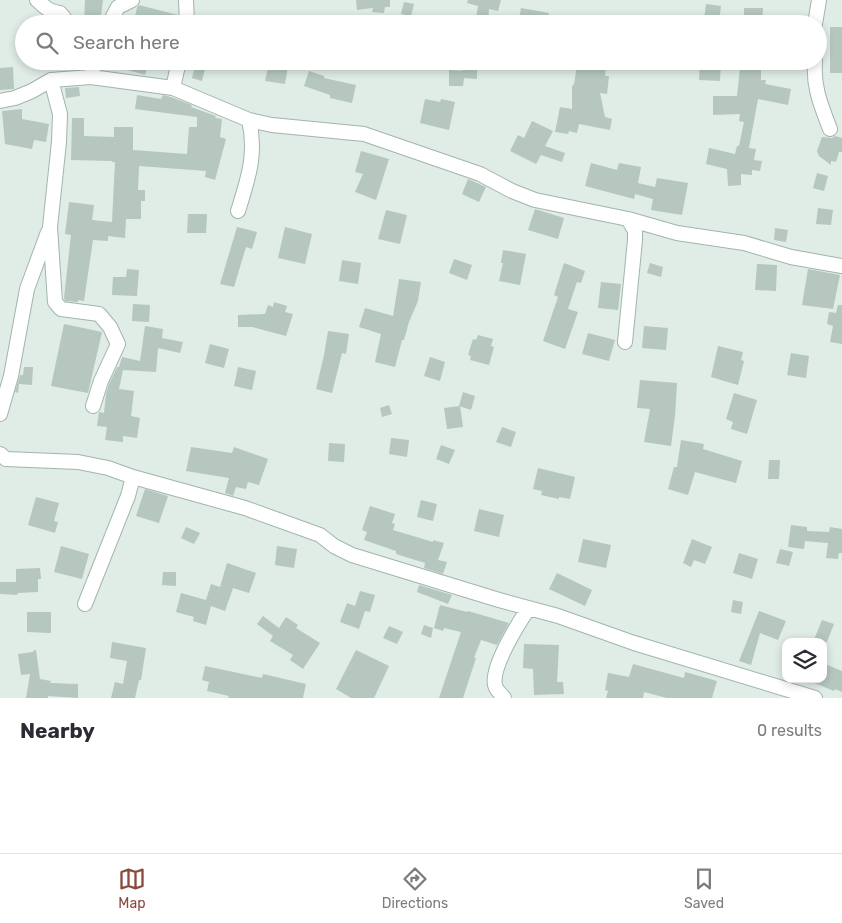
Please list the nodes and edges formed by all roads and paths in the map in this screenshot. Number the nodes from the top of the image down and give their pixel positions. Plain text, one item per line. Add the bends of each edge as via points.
1 (37, 0) edge
2 (132, 0) edge
3 (186, 0) edge
4 (819, 0) edge
5 (62, 15) edge
6 (114, 15) edge
7 (187, 15) edge
8 (816, 15) edge
9 (93, 70) edge
10 (177, 70) edge
11 (814, 70) edge
12 (91, 77) junction
13 (51, 80) junction
14 (173, 88) junction
15 (0, 101) edge
16 (249, 120) junction
17 (830, 129) dead end
18 (238, 211) dead end
19 (628, 219) junction
20 (50, 226) junction
21 (842, 266) edge
22 (625, 342) dead end
23 (93, 406) dead end
24 (0, 414) edge
25 (0, 454) edge
26 (133, 477) junction
27 (85, 604) dead end
28 (528, 609) junction
29 (504, 698) edge
30 (816, 698) edge

1 - 5 street
2 - 6 street via 118,7
3 - 7 street
4 - 8 street
9 - 12 street
10 - 14 street
11 - 17 street via 817,95
12 - 13 street
12 - 14 street
13 - 15 street via 32,91
13 - 20 street via 60,114
14 - 16 street
16 - 18 street via 251,170
16 - 19 street via 364,134 480,174 535,200
19 - 21 street via 677,233 744,243 791,257
19 - 22 street via 635,231 635,240
20 - 23 street via 55,302 61,309 99,314 118,344
20 - 24 street via 27,289 11,376
25 - 26 street via 6,459 78,462
26 - 27 street
26 - 28 street via 245,508 320,535 352,555
28 - 29 street via 499,662 495,685
28 - 30 street

